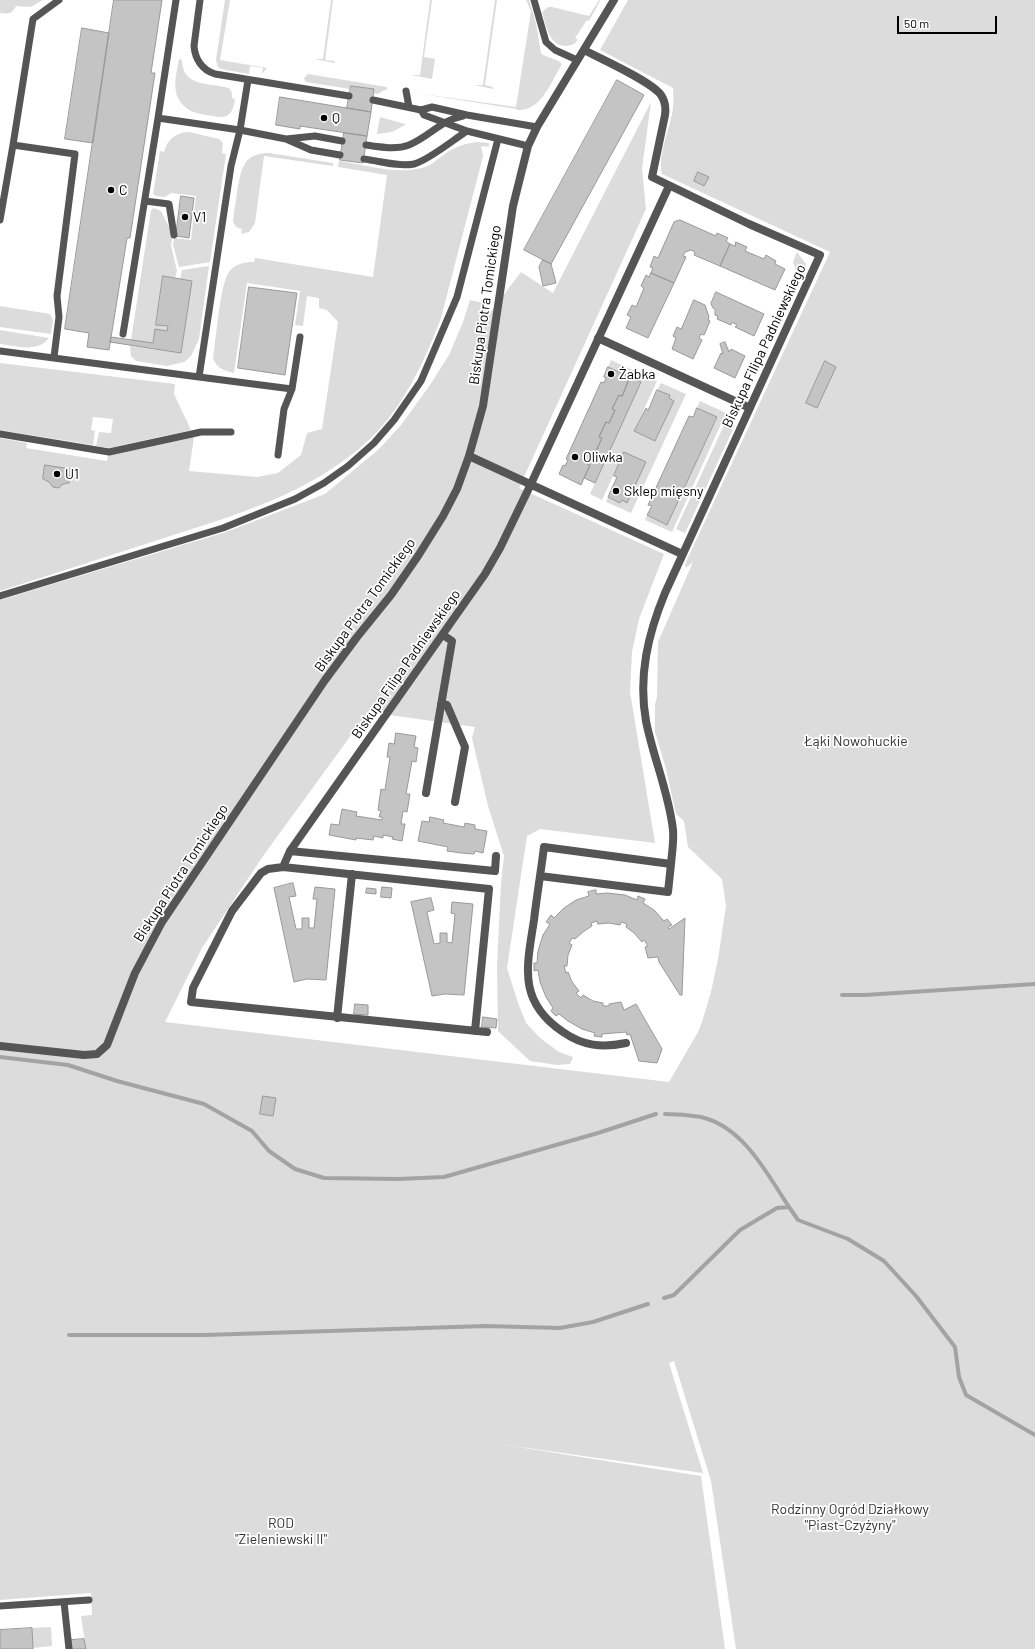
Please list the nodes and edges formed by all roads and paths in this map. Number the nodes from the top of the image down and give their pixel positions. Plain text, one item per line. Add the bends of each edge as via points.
1 (59, 0) edge
2 (176, 0) edge
3 (200, 0) edge
4 (534, 0) edge
5 (614, 0) edge
6 (584, 50) junction
7 (577, 60) junction
8 (248, 80) junction
9 (406, 91) dead end
10 (349, 96) dead end
11 (373, 100) dead end
12 (409, 107) junction
13 (421, 110) junction
14 (467, 115) junction
15 (158, 118) junction
16 (444, 122) junction
17 (537, 127) junction
18 (240, 130) junction
19 (467, 130) junction
20 (286, 138) junction
21 (498, 139) junction
22 (342, 140) dead end
23 (13, 145) junction
24 (366, 145) dead end
25 (528, 146) junction
26 (340, 155) dead end
27 (364, 159) dead end
28 (669, 186) junction
29 (144, 201) junction
30 (0, 220) edge
31 (174, 235) dead end
32 (123, 334) dead end
33 (300, 337) dead end
34 (598, 338) junction
35 (0, 351) edge
36 (54, 357) junction
37 (199, 376) junction
38 (292, 389) junction
39 (750, 408) junction
40 (231, 432) dead end
41 (0, 434) edge
42 (278, 455) dead end
43 (469, 456) junction
44 (530, 486) junction
45 (682, 554) junction
46 (0, 596) edge
47 (443, 635) junction
48 (441, 704) junction
49 (426, 793) dead end
50 (455, 802) dead end
51 (290, 851) junction
52 (496, 856) dead end
53 (671, 864) junction
54 (283, 867) junction
55 (352, 874) junction
56 (540, 876) junction
57 (337, 1018) junction
58 (475, 1031) junction
59 (487, 1032) dead end
60 (626, 1043) dead end
61 (0, 1046) edge
62 (89, 1600) dead end
63 (64, 1602) junction
64 (0, 1606) edge
65 (69, 1649) edge

1 - 23 lane via 33,18
2 - 15 lane
3 - 8 lane via 194,46 197,59 211,73
4 - 7 lane via 546,42 555,50
5 - 6 street, Biskupa Piotra Tomickiego
6 - 7 street, Biskupa Piotra Tomickiego
6 - 28 street, Biskupa Filipa Padniewskiego via 643,81 662,96 665,115 652,178
7 - 17 street, Biskupa Piotra Tomickiego
8 - 10 lane
8 - 18 lane
9 - 12 lane
11 - 12 lane
12 - 13 lane
13 - 14 lane via 432,107
13 - 16 lane via 424,115
14 - 16 lane
14 - 17 lane
15 - 18 lane
15 - 29 lane
16 - 19 lane
16 - 24 lane via 408,145 395,148
17 - 25 street, Biskupa Piotra Tomickiego
18 - 20 lane
18 - 37 lane via 230,166
19 - 21 lane
19 - 27 lane via 425,160 414,164
20 - 22 lane via 314,136
20 - 26 lane via 311,150
21 - 25 lane
21 - 46 lane via 454,304 421,381 394,420 374,443 348,466 295,499 223,528
23 - 30 lane
23 - 36 lane via 75,154 56,296 59,317
25 - 43 street, Biskupa Piotra Tomickiego via 513,206 483,406
28 - 34 street, Biskupa Filipa Padniewskiego
28 - 39 street, Biskupa Filipa Padniewskiego via 820,255
29 - 31 lane via 169,204
29 - 32 lane
33 - 38 lane
34 - 39 street
34 - 44 street, Biskupa Filipa Padniewskiego
35 - 36 lane
36 - 37 lane
37 - 38 lane
38 - 42 lane via 284,409
39 - 45 street, Biskupa Filipa Padniewskiego
40 - 41 lane via 201,432 109,452
43 - 44 street
43 - 61 street, Biskupa Piotra Tomickiego via 444,516 418,556 392,595 325,680 162,922 139,964 110,1040 104,1049 97,1054 84,1055
44 - 45 street
44 - 47 street, Biskupa Filipa Padniewskiego via 485,574
45 - 53 street, Biskupa Filipa Padniewskiego via 652,627 643,678 646,721 670,811 673,831
47 - 48 street via 452,641
47 - 51 street, Biskupa Filipa Padniewskiego
48 - 49 street
48 - 50 street via 447,705 465,748
51 - 52 street via 495,871
51 - 54 street, Biskupa Filipa Padniewskiego
53 - 56 street, Biskupa Filipa Padniewskiego via 668,892
53 - 56 street via 544,847
54 - 55 street
54 - 57 street via 268,869 261,873 232,911 195,983 191,1002
55 - 57 street
55 - 58 street via 489,889
56 - 60 street via 527,970 534,1002 542,1015 554,1026 580,1041 598,1046
57 - 58 street
58 - 59 street
62 - 63 lane
63 - 64 lane
63 - 65 lane

